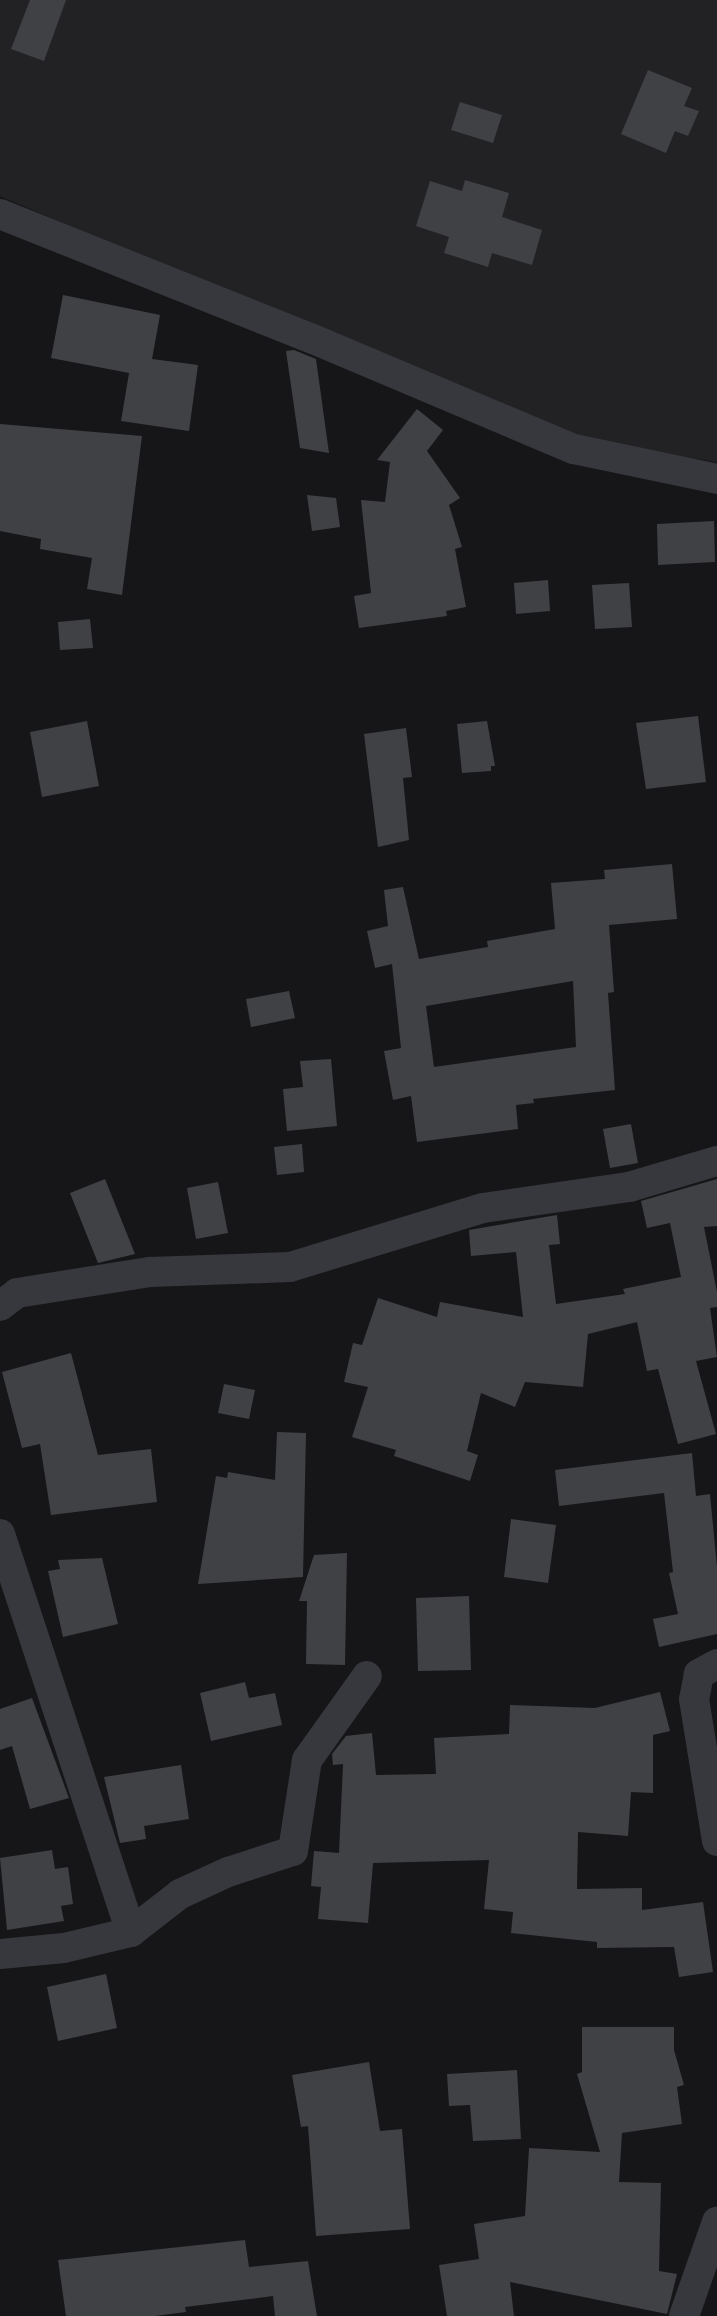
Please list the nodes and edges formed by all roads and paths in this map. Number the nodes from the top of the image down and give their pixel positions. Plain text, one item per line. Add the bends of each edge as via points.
1 (0, 213) edge
2 (717, 479) edge
3 (717, 1161) edge
4 (0, 1305) edge
5 (0, 1534) edge
6 (717, 1664) edge
7 (368, 1676) dead end
8 (717, 1841) edge
9 (130, 1932) junction
10 (0, 1954) edge
11 (717, 2222) edge
12 (684, 2316) edge

1 - 2 street via 574,449
3 - 4 street via 629,1187 483,1208 290,1267 150,1272 17,1293
5 - 9 street
6 - 8 street via 699,1674 694,1699
7 - 9 street via 307,1760 293,1851 228,1872 180,1894
9 - 10 street via 64,1948
11 - 12 street

